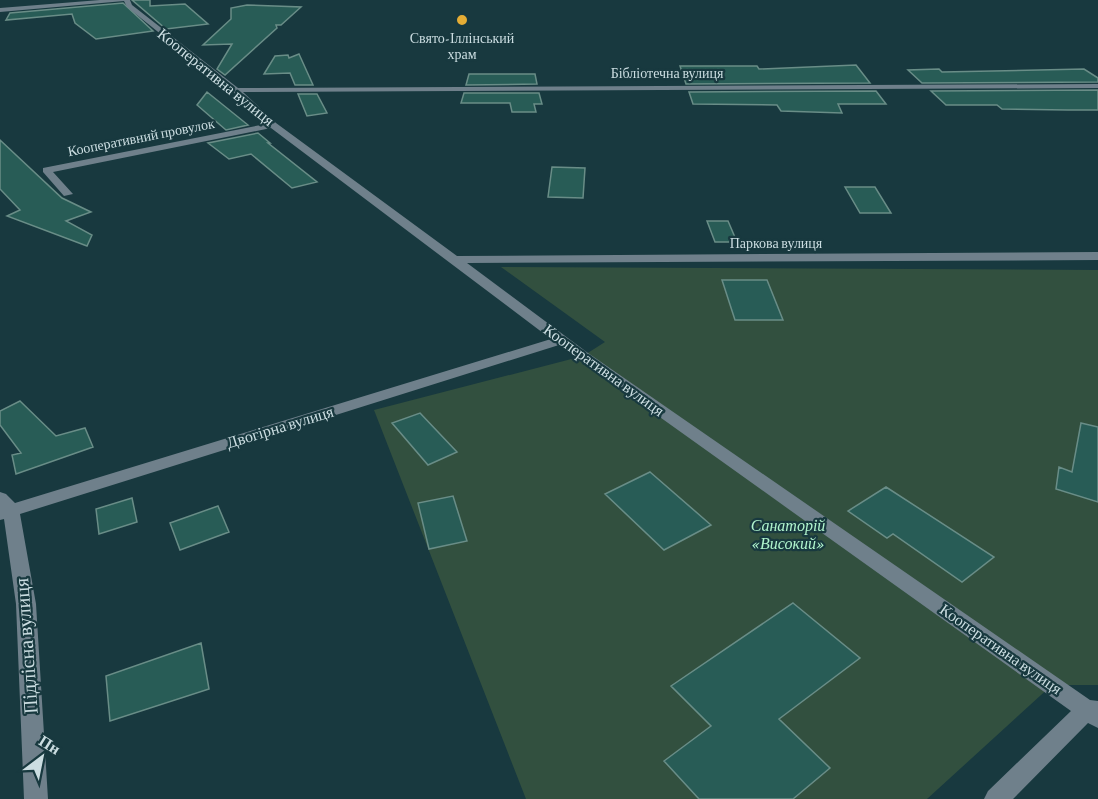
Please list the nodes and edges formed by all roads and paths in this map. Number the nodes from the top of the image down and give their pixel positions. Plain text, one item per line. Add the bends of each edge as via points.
1 (122, 0) edge
2 (127, 0) edge
3 (0, 10) edge
4 (1098, 86) edge
5 (236, 90) junction
6 (273, 125) junction
7 (68, 194) dead end
8 (1098, 256) edge
9 (454, 260) junction
10 (561, 340) junction
11 (4, 508) edge
12 (1094, 713) edge
13 (36, 799) edge
14 (996, 799) edge

1 - 3 street
2 - 5 street, Кооперативна вулиця via 129,6
4 - 5 street, Бібліотечна вулиця
5 - 6 street, Кооперативна вулиця
6 - 7 street, Кооперативний провулок via 46,170
6 - 9 street, Кооперативна вулиця
8 - 9 street, Паркова вулиця
9 - 10 street, Кооперативна вулиця
10 - 11 street, Двогірна вулиця
10 - 12 street, Кооперативна вулиця
11 - 13 street, Підлісна вулиця via 26,604
12 - 14 street

